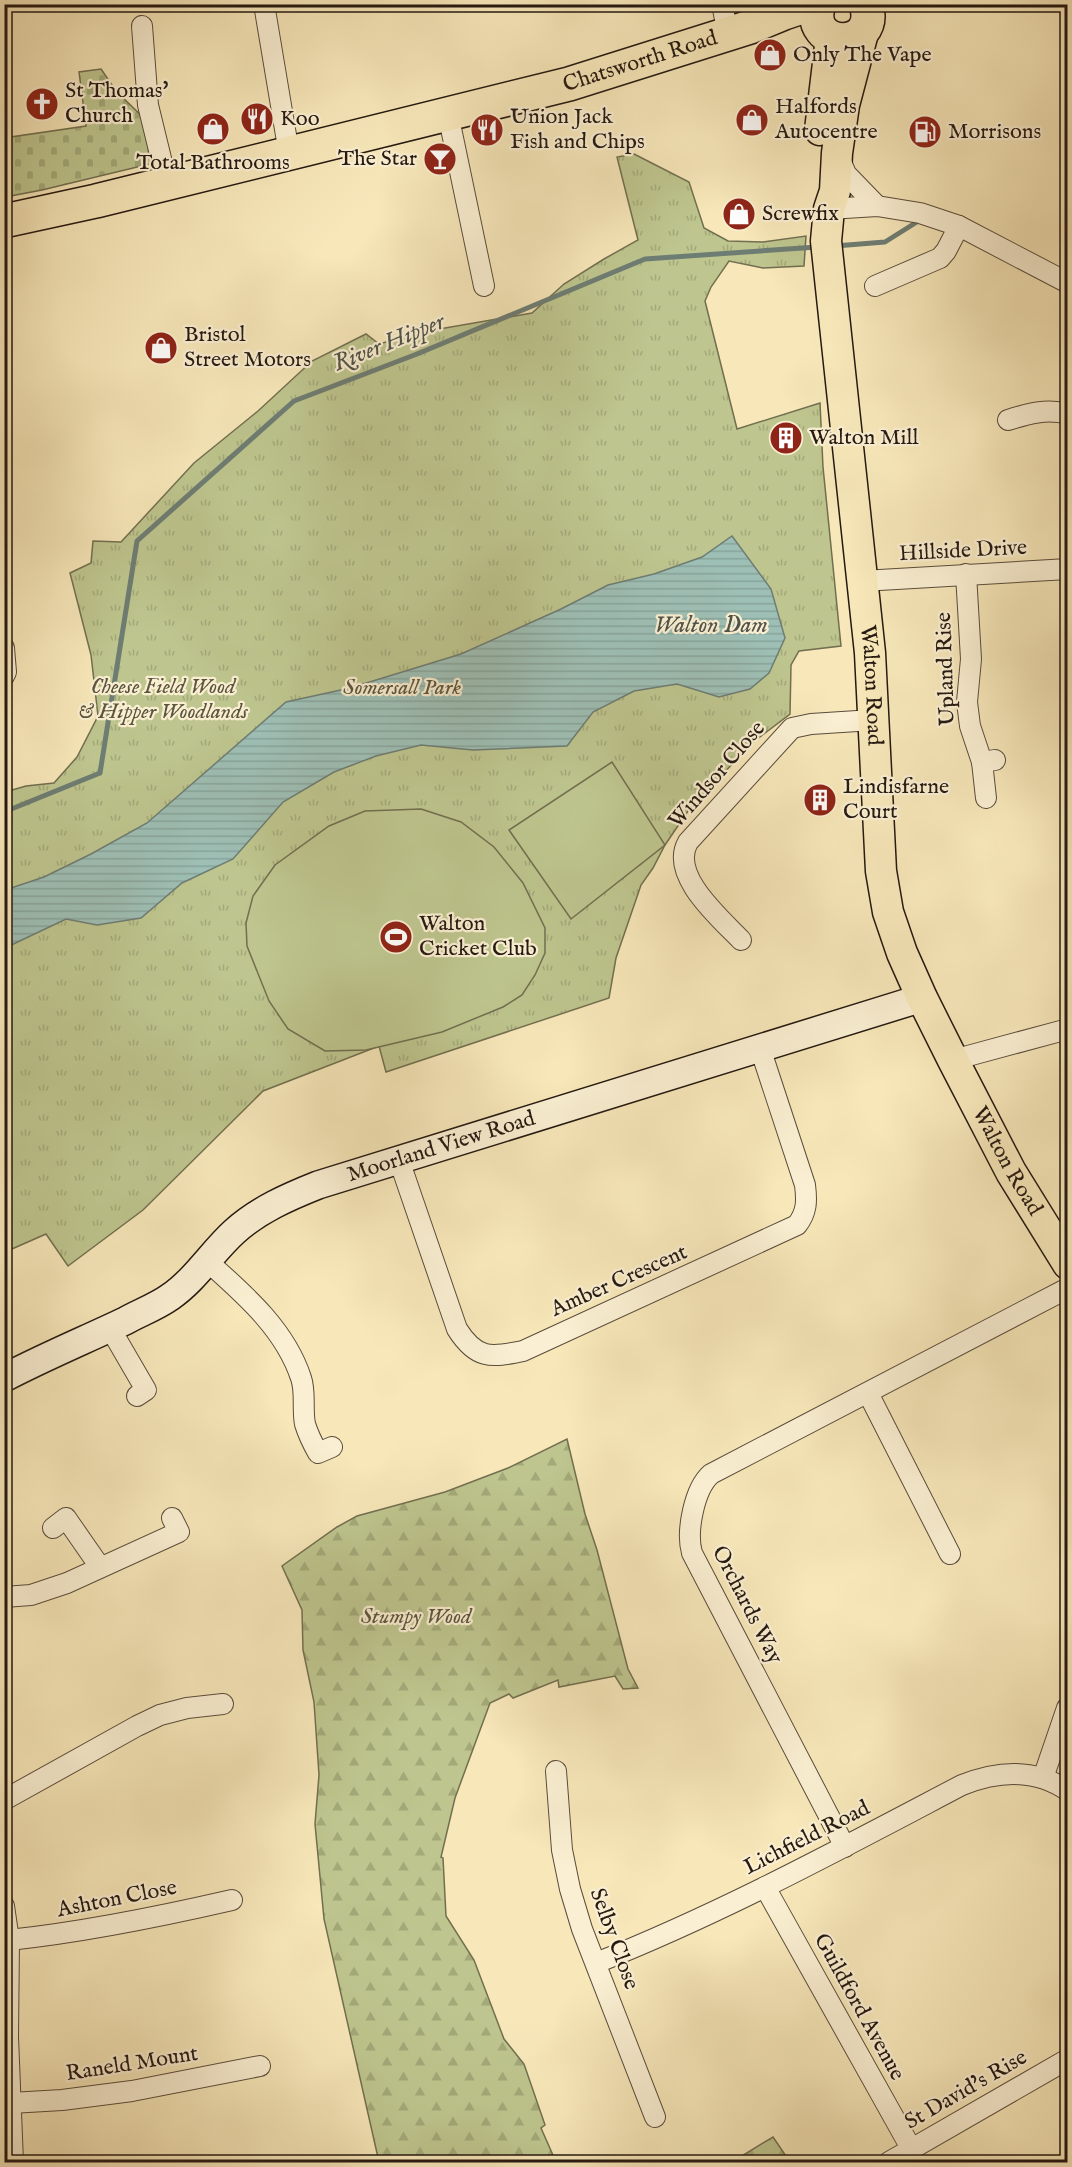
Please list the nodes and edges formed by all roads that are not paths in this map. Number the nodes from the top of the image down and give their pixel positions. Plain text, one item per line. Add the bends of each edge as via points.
1 (264, 4) edge
2 (872, 15) edge
3 (820, 19) edge
4 (733, 22) edge
5 (142, 26) dead end
6 (448, 114) junction
7 (289, 153) junction
8 (837, 153) junction
9 (167, 183) junction
10 (877, 206) junction
11 (829, 209) junction
12 (4, 221) edge
13 (959, 226) junction
14 (1068, 283) edge
15 (484, 286) dead end
16 (875, 286) dead end
17 (1068, 414) edge
18 (1008, 420) dead end
19 (1068, 568) edge
20 (966, 574) junction
21 (862, 581) junction
22 (4, 648) edge
23 (4, 676) edge
24 (873, 720) junction
25 (986, 798) dead end
26 (741, 940) dead end
27 (922, 999) junction
28 (1068, 1029) edge
29 (760, 1048) junction
30 (953, 1060) junction
31 (399, 1160) junction
32 (207, 1261) junction
33 (1068, 1264) edge
34 (1068, 1288) edge
35 (110, 1328) junction
36 (4, 1378) edge
37 (868, 1393) junction
38 (136, 1396) dead end
39 (332, 1447) dead end
40 (172, 1518) dead end
41 (53, 1528) dead end
42 (950, 1554) dead end
43 (100, 1567) junction
44 (4, 1597) edge
45 (1064, 1702) edge
46 (224, 1704) dead end
47 (556, 1771) dead end
48 (1042, 1778) junction
49 (1068, 1791) edge
50 (4, 1800) edge
51 (845, 1847) junction
52 (765, 1887) junction
53 (232, 1900) dead end
54 (4, 1906) edge
55 (9, 1940) junction
56 (597, 1963) junction
57 (6, 2037) edge
58 (1068, 2059) edge
59 (260, 2066) dead end
60 (11, 2103) junction
61 (655, 2118) dead end
62 (912, 2150) junction
63 (13, 2163) edge
64 (889, 2163) edge

1 - 7 street
2 - 3 highway, Chatsworth Road via 853,39 846,41
2 - 8 main road, Walton Road via 844,105
3 - 4 highway, Chatsworth Road via 785,24
3 - 11 main road, Walton Road via 819,176
4 - 6 highway, Chatsworth Road via 569,84
5 - 9 street via 148,105
6 - 7 highway, Chatsworth Road
6 - 15 street
7 - 9 highway, Chatsworth Road
8 - 10 street via 846,174
8 - 11 main road, Walton Road via 835,191
9 - 12 highway, Chatsworth Road
10 - 11 street
10 - 13 street via 920,213
11 - 21 main road, Walton Road via 829,284
13 - 14 street
13 - 16 street via 940,258
17 - 18 street via 1034,412
19 - 20 street, Hillside Drive
20 - 21 street, Hillside Drive
20 - 25 street, Upland Rise via 970,659 967,702 970,726 988,761
21 - 24 main road, Walton Road
22 - 23 street
24 - 26 street, Windsor Close via 798,725 786,732 684,848 695,904
24 - 27 main road, Walton Road via 881,871 888,912
27 - 29 street, Moorland View Road
27 - 30 main road, Walton Road
28 - 30 street
29 - 31 street, Moorland View Road
29 - 31 street, Amber Crescent via 805,1185 805,1215 797,1225 523,1351 489,1356 474,1349 457,1329
30 - 33 main road, Walton Road via 1011,1172
31 - 32 street, Moorland View Road via 288,1197 235,1231
32 - 35 street, Moorland View Road via 170,1297
32 - 39 street via 262,1313 282,1340 302,1380 305,1423 318,1453
34 - 37 street, Orchards Way
35 - 36 street, Moorland View Road
35 - 38 street via 146,1390
37 - 42 street
37 - 51 street, Orchards Way via 711,1474 700,1490 689,1530 692,1553
40 - 43 street via 179,1532
41 - 43 street via 66,1518
43 - 44 street via 31,1595
45 - 48 street
46 - 50 street via 160,1715
47 - 56 street, Selby Close via 562,1850 570,1889
48 - 49 street, Lichfield Road
48 - 51 street, Lichfield Road via 1023,1774 982,1777
51 - 52 street, Lichfield Road
52 - 56 street, Lichfield Road
52 - 62 street, Guildford Avenue
53 - 55 street, Ashton Close via 129,1923
54 - 55 street
55 - 57 street
56 - 61 street, Selby Close
57 - 60 street
58 - 62 street, St David's Rise
59 - 60 street, Raneld Mount via 132,2091
60 - 63 street
62 - 64 street, St David's Rise

